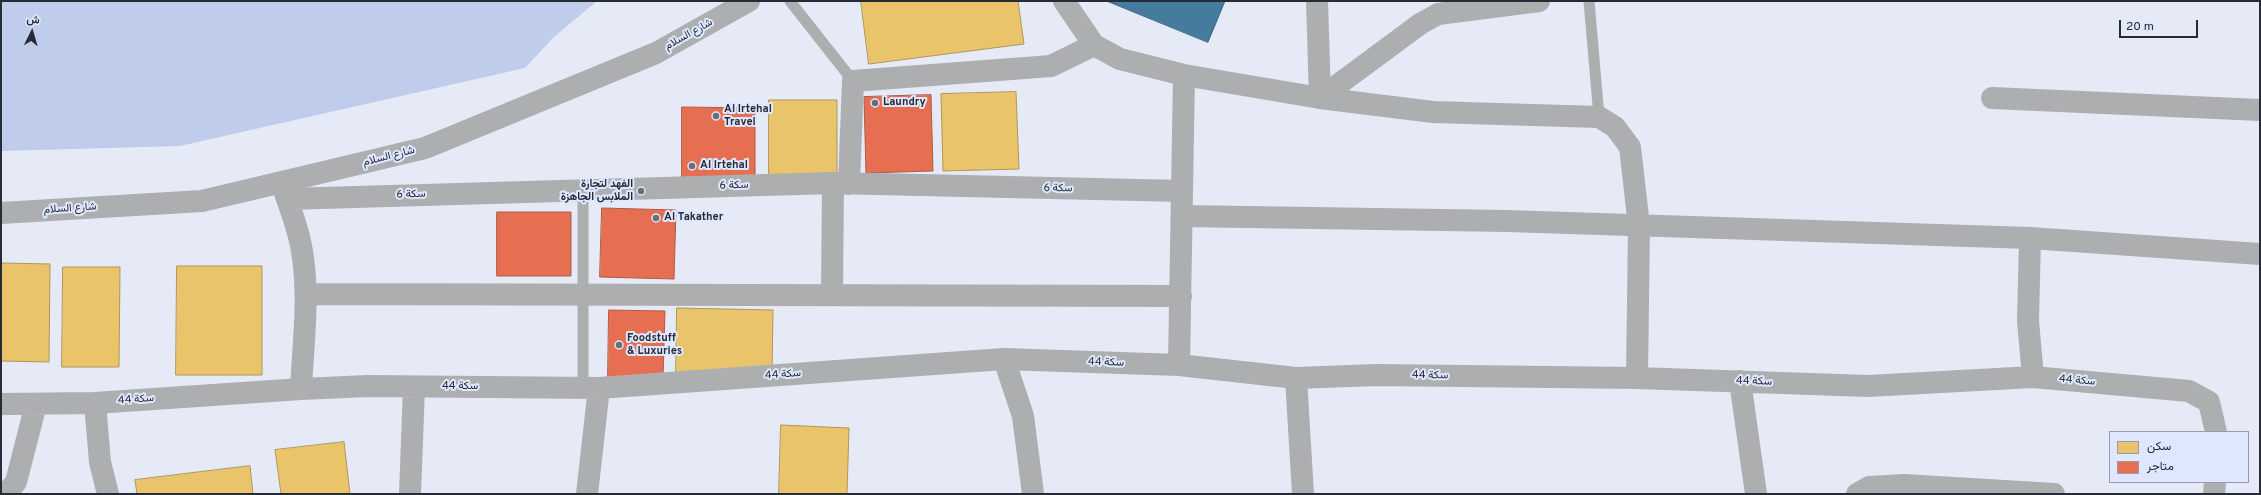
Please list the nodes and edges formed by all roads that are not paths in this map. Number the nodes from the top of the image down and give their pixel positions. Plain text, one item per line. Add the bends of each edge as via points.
1 (749, 1) edge
2 (790, 1) edge
3 (1064, 1) edge
4 (1317, 1) edge
5 (1539, 1) edge
6 (1588, 1) edge
7 (1094, 45) junction
8 (1184, 75) junction
9 (852, 81) junction
10 (1320, 98) junction
11 (1992, 98) dead end
12 (2260, 110) edge
13 (1599, 117) junction
14 (841, 184) junction
15 (582, 190) junction
16 (284, 191) junction
17 (1182, 191) junction
18 (1, 213) edge
19 (1182, 216) junction
20 (1639, 226) junction
21 (2030, 238) junction
22 (2260, 254) edge
23 (306, 294) junction
24 (582, 294) junction
25 (832, 295) junction
26 (1181, 296) junction
27 (1004, 359) junction
28 (1179, 365) junction
29 (2033, 377) junction
30 (1296, 378) junction
31 (1637, 378) junction
32 (1740, 381) junction
33 (414, 387) junction
34 (591, 388) junction
35 (300, 389) junction
36 (95, 403) junction
37 (1, 404) edge
38 (36, 404) junction
39 (2216, 431) edge
40 (2215, 483) edge
41 (6, 494) edge
42 (108, 494) edge
43 (410, 494) edge
44 (587, 494) edge
45 (1033, 494) edge
46 (1303, 494) edge
47 (1756, 494) edge
48 (1857, 494) edge
49 (2054, 494) edge
50 (2214, 494) edge

1 - 16 street, شارع السلام via 656,54 425,148
2 - 9 lane
3 - 7 street
4 - 10 street
5 - 10 street via 1438,14 1420,24
6 - 13 lane
7 - 8 street via 1120,59
7 - 9 street via 1051,66
8 - 10 street
8 - 17 street
9 - 14 street
10 - 13 street via 1432,112
11 - 12 street
13 - 20 street via 1615,127 1630,147
14 - 15 street, سكة 6
14 - 17 street, سكة 6
14 - 25 street
15 - 16 street, سكة 6
15 - 24 lane
16 - 18 street, شارع السلام via 202,201
16 - 23 street via 296,222 303,256
17 - 19 street
19 - 20 street
19 - 26 street
20 - 21 street
20 - 31 street
21 - 22 street
21 - 29 street via 2028,321
23 - 24 street
23 - 35 street
24 - 25 street
24 - 34 lane
25 - 26 street
26 - 28 street
27 - 28 street, سكة 44
27 - 34 street, سكة 44
27 - 45 street via 1023,416
28 - 30 street, سكة 44
29 - 32 street, سكة 44 via 1868,386
29 - 39 street, سكة 44 via 2189,391 2209,402
30 - 31 street, سكة 44 via 1376,375
30 - 46 street
31 - 32 street, سكة 44
32 - 47 street
33 - 34 street, سكة 44
33 - 35 street, سكة 44
33 - 43 street
34 - 44 street
35 - 36 street, سكة 44
36 - 38 street, سكة 44
36 - 42 street via 100,462
37 - 38 street, سكة 44
38 - 41 street via 16,482
40 - 50 street
48 - 49 street via 1869,488 1904,485

